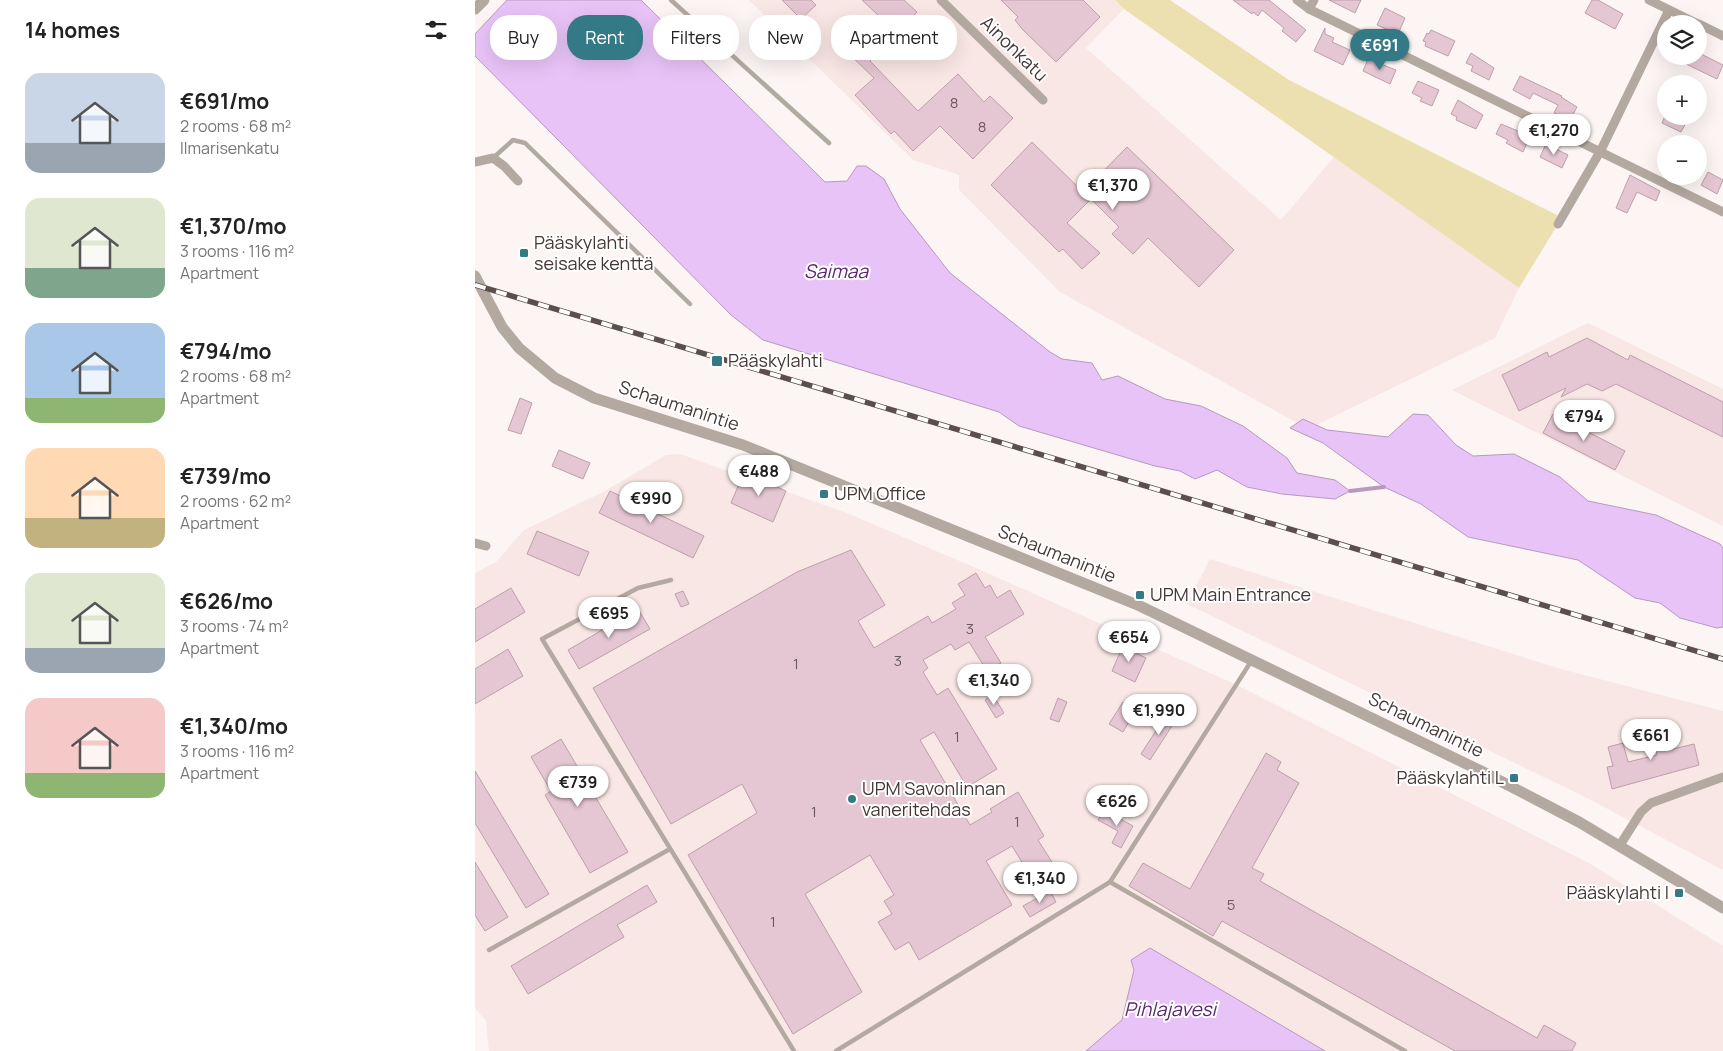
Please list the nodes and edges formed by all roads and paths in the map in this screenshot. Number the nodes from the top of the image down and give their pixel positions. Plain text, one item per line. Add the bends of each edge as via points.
1 (483, 0) edge
2 (671, 0) edge
3 (941, 0) edge
4 (1297, 0) edge
5 (1314, 0) edge
6 (1649, 0) edge
7 (475, 8) edge
8 (1309, 9) junction
9 (1669, 10) junction
10 (1679, 15) edge
11 (1707, 28) edge
12 (1723, 36) edge
13 (1043, 100) dead end
14 (829, 143) dead end
15 (1601, 150) junction
16 (493, 158) junction
17 (475, 162) edge
18 (518, 181) dead end
19 (1723, 212) edge
20 (1558, 224) dead end
21 (475, 276) edge
22 (690, 304) dead end
23 (475, 543) edge
24 (487, 546) dead end
25 (671, 580) dead end
26 (1252, 660) junction
27 (1723, 777) edge
28 (1620, 846) junction
29 (670, 849) junction
30 (1109, 882) junction
31 (1723, 908) edge
32 (489, 950) dead end
33 (794, 1051) edge
34 (836, 1051) edge
35 (1405, 1051) edge

1 - 7 street
2 - 14 lane
3 - 13 street, Ainonkatu
4 - 8 street
5 - 8 street
6 - 9 street
8 - 15 street
9 - 10 street
9 - 15 street
11 - 12 street
15 - 19 street
15 - 20 street
16 - 17 street
16 - 18 street
16 - 22 lane via 513,140 525,143
21 - 26 street, Schaumanintie via 502,327 519,348 555,378 595,398 743,445 1139,606
23 - 24 street
25 - 29 lane via 638,588 542,639
26 - 28 street, Schaumanintie via 1481,771
26 - 30 lane
27 - 28 street via 1651,803 1641,812
28 - 31 street, Schaumanintie
29 - 32 lane
29 - 33 lane
30 - 34 lane
30 - 35 lane

